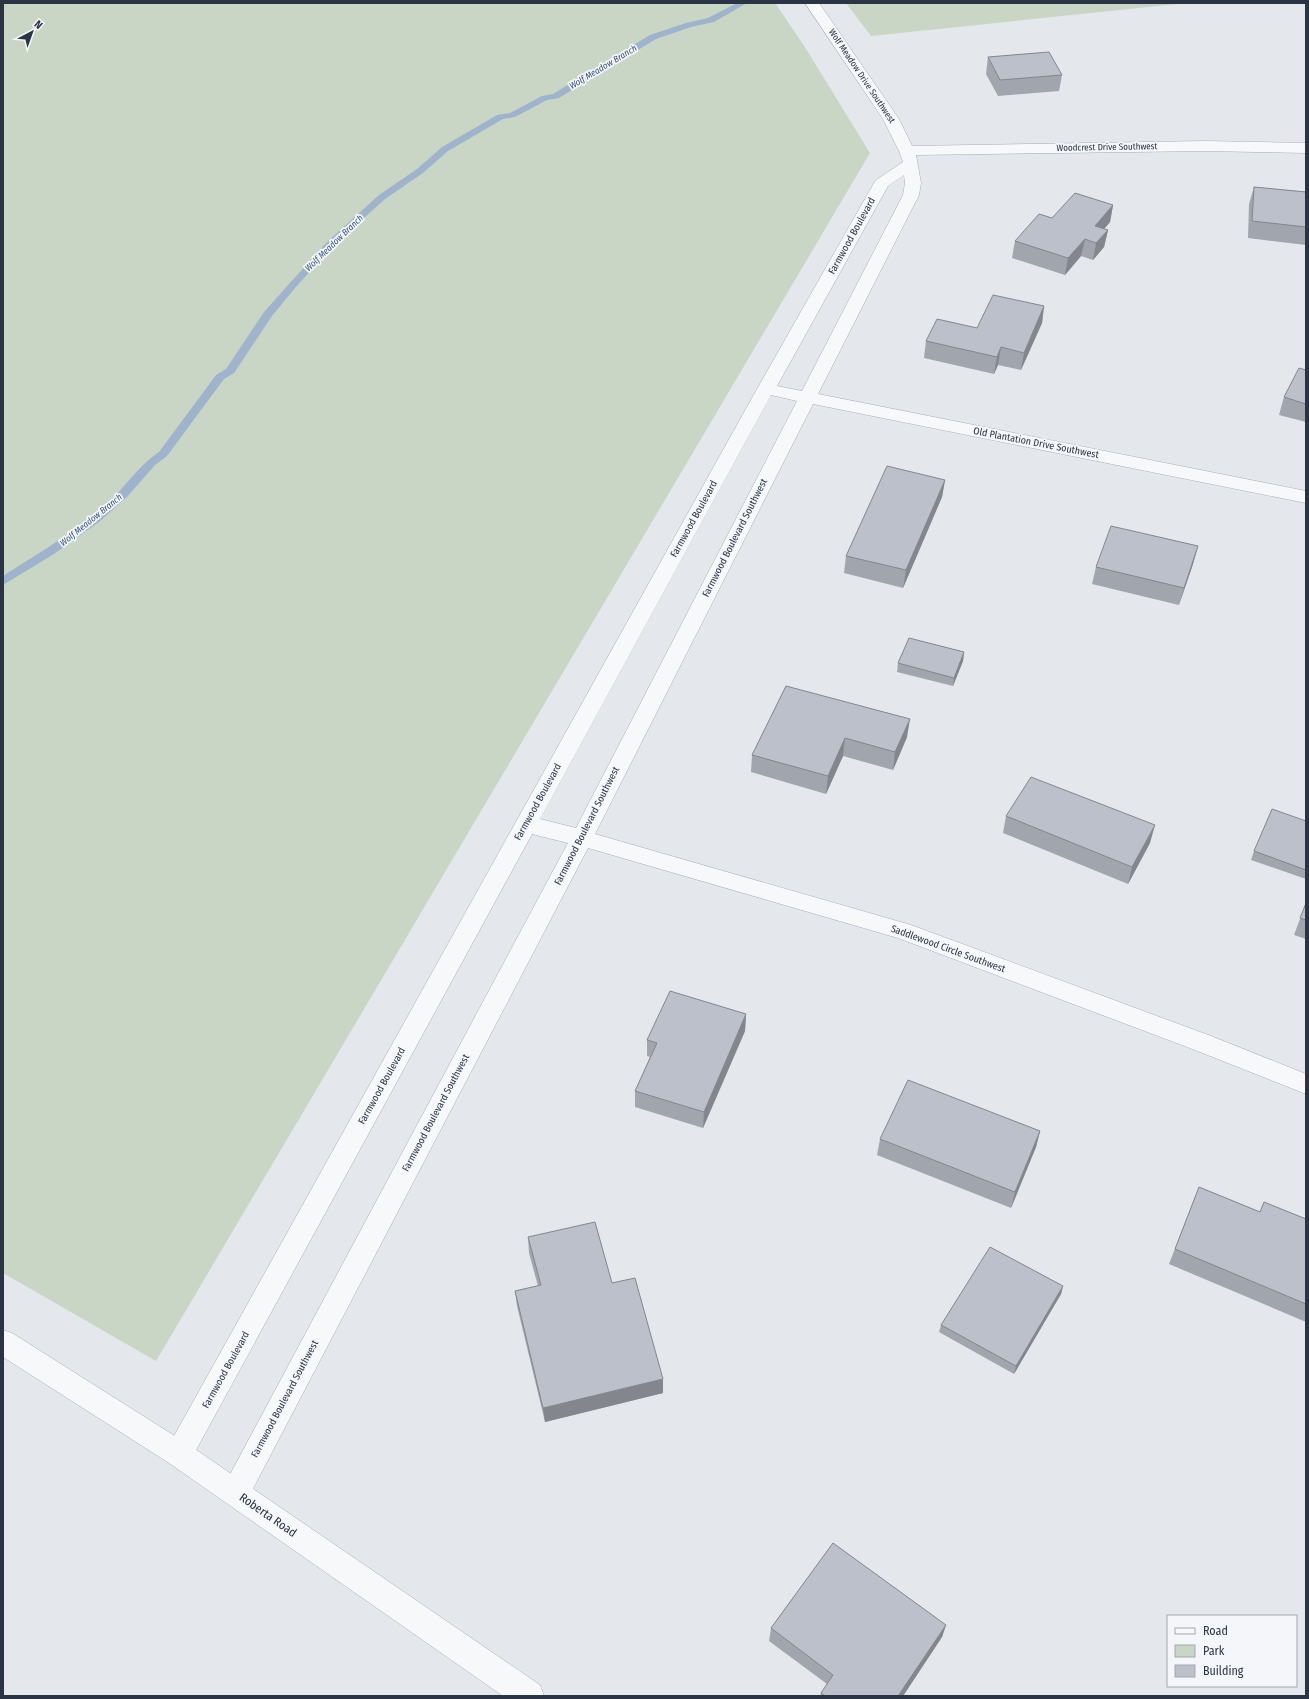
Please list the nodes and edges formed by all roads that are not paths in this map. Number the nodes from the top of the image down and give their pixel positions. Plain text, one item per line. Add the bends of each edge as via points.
1 (812, 3) edge
2 (1306, 148) edge
3 (909, 157) junction
4 (766, 389) junction
5 (807, 398) junction
6 (1306, 497) edge
7 (526, 824) junction
8 (582, 838) junction
9 (1306, 1084) edge
10 (3, 1342) edge
11 (179, 1454) junction
12 (236, 1492) junction
13 (529, 1696) edge

1 - 3 street, Wolf Meadow Drive Southwest via 892,119
2 - 3 street, Woodcrest Drive Southwest via 1204,146
3 - 4 street, Farmwood Boulevard via 882,183
3 - 5 street, Farmwood Boulevard Southwest via 913,183 911,195
4 - 5 street, Old Plantation Drive Southwest
4 - 7 street, Farmwood Boulevard
5 - 6 street, Old Plantation Drive Southwest
5 - 8 street, Farmwood Boulevard Southwest
7 - 8 street, Saddlewood Circle Southwest
7 - 11 street, Farmwood Boulevard
8 - 9 street, Saddlewood Circle Southwest via 903,931
8 - 12 street, Farmwood Boulevard Southwest
10 - 11 street, Roberta Road
11 - 12 street, Roberta Road
12 - 13 street, Roberta Road

